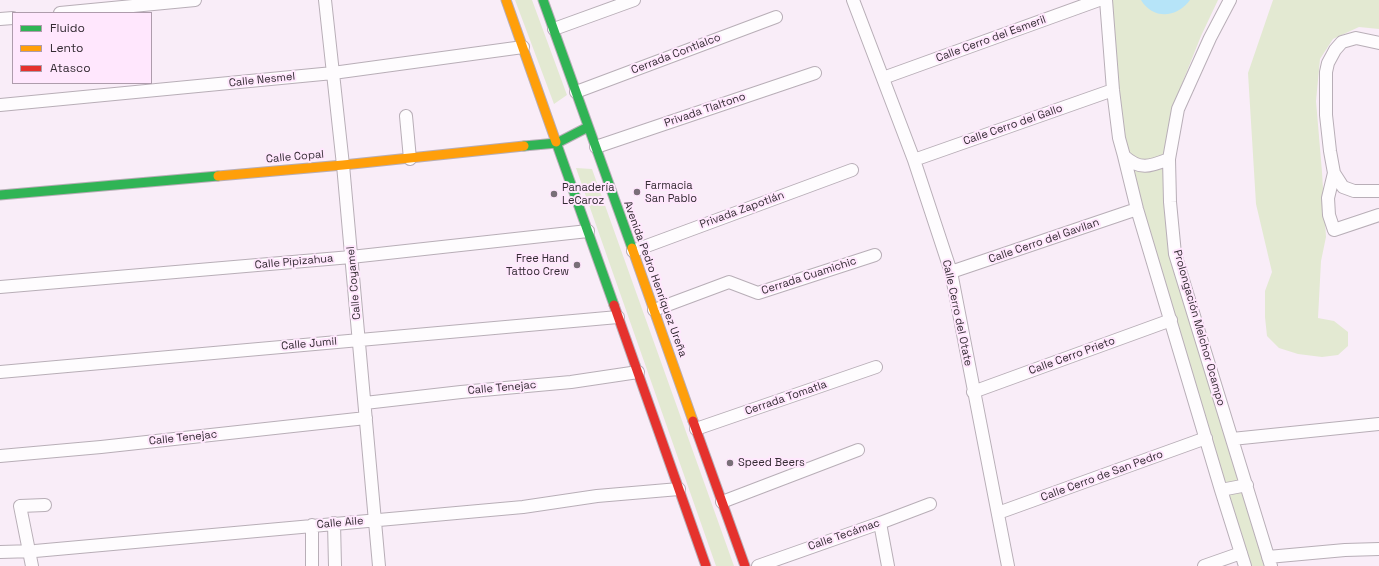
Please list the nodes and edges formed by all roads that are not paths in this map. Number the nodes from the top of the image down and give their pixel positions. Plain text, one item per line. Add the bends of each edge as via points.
1 (195, 0) edge
2 (325, 0) edge
3 (506, 0) edge
4 (543, 0) edge
5 (634, 0) edge
6 (853, 0) edge
7 (1099, 0) edge
8 (1106, 0) edge
9 (1230, 0) edge
10 (70, 12) edge
11 (776, 17) dead end
12 (12, 18) edge
13 (0, 19) edge
14 (554, 29) junction
15 (1379, 43) edge
16 (523, 47) junction
17 (333, 73) junction
18 (814, 73) dead end
19 (883, 78) junction
20 (1112, 90) junction
21 (576, 92) junction
22 (0, 105) edge
23 (406, 116) dead end
24 (588, 126) junction
25 (557, 143) junction
26 (596, 147) junction
27 (1124, 156) junction
28 (410, 159) junction
29 (1169, 159) junction
30 (914, 160) junction
31 (343, 165) junction
32 (852, 170) dead end
33 (1334, 173) junction
34 (1379, 191) edge
35 (0, 195) edge
36 (1136, 209) junction
37 (1379, 216) edge
38 (588, 231) junction
39 (633, 251) junction
40 (875, 255) dead end
41 (351, 257) junction
42 (951, 272) junction
43 (0, 287) edge
44 (654, 310) junction
45 (618, 317) junction
46 (1171, 320) junction
47 (359, 339) junction
48 (876, 368) dead end
49 (0, 372) edge
50 (638, 372) junction
51 (973, 392) junction
52 (365, 403) junction
53 (366, 418) junction
54 (1378, 421) edge
55 (696, 430) junction
56 (1206, 438) junction
57 (1232, 439) junction
58 (858, 450) dead end
59 (0, 456) edge
60 (1247, 485) junction
61 (679, 489) junction
62 (1221, 490) junction
63 (722, 502) junction
64 (930, 504) dead end
65 (45, 505) dead end
66 (998, 513) junction
67 (375, 519) junction
68 (334, 523) junction
69 (880, 523) junction
70 (312, 525) junction
71 (1379, 549) edge
72 (29, 551) junction
73 (0, 552) edge
74 (1241, 553) junction
75 (1270, 561) edge
76 (32, 566) edge
77 (312, 566) edge
78 (335, 566) edge
79 (379, 566) edge
80 (706, 566) edge
81 (745, 566) edge
82 (758, 566) edge
83 (888, 566) edge
84 (1008, 566) edge
85 (1204, 566) edge
86 (1245, 566) edge

1 - 10 street
2 - 17 street, Calle Coyamel
3 - 16 main road
4 - 14 main road, Avenida Pedro Henríquez Ureña
5 - 14 street
6 - 19 street, Calle Cerro del Otate
7 - 19 street, Calle Cerro del Esmeril
8 - 20 street
9 - 29 street, Prolongación Melchor Ocampo via 1178,109
11 - 21 street, Cerrada Contlalco
12 - 13 street
14 - 21 main road, Avenida Pedro Henríquez Ureña
15 - 33 street via 1356,38 1342,42 1328,63 1326,115
16 - 17 street, Calle Nesmel
16 - 25 main road
17 - 22 street, Calle Nesmel
17 - 31 street, Calle Coyamel
18 - 26 street, Privada Tlaltono
19 - 30 street, Calle Cerro del Otate
20 - 27 street
20 - 30 street, Calle Cerro del Gallo
21 - 24 main road, Avenida Pedro Henríquez Ureña
23 - 28 street
24 - 25 main road, Calle Copal
24 - 26 main road, Avenida Pedro Henríquez Ureña
25 - 28 main road, Calle Copal
25 - 38 main road
26 - 39 main road, Avenida Pedro Henríquez Ureña
27 - 29 street via 1142,166
27 - 36 street
28 - 31 main road, Calle Copal
29 - 57 street, Prolongación Melchor Ocampo via 1175,254
30 - 42 street, Calle Cerro del Otate
31 - 35 main road, Calle Copal
31 - 41 street, Calle Coyamel
32 - 39 street, Privada Zapotlán
33 - 34 street via 1343,187 1354,192
33 - 37 street via 1328,198 1334,230
36 - 42 street, Calle Cerro del Gavilan
36 - 46 street
38 - 41 street, Calle Pipizahua
38 - 45 main road
39 - 44 main road, Avenida Pedro Henríquez Ureña
40 - 44 street, Cerrada Cuamichic via 758,293 729,282
41 - 43 street, Calle Pipizahua
41 - 47 street, Calle Coyamel
42 - 51 street, Calle Cerro del Otate
44 - 55 main road, Avenida Pedro Henríquez Ureña
45 - 47 street, Calle Jumil
45 - 50 main road
46 - 51 street, Calle Cerro Prieto
46 - 56 street
47 - 49 street, Calle Jumil
47 - 52 street, Calle Coyamel
48 - 55 street, Cerrada Tomatla
50 - 52 street, Calle Tenejac via 571,382
50 - 61 main road
51 - 66 street, Calle Cerro del Otate
52 - 53 street, Calle Coyamel
53 - 59 street, Calle Tenejac
53 - 67 street, Calle Coyamel
54 - 57 street
55 - 63 main road, Avenida Pedro Henríquez Ureña
56 - 62 street
56 - 66 street, Calle Cerro de San Pedro
57 - 60 street, Prolongación Melchor Ocampo
58 - 63 street
60 - 62 street
60 - 75 street, Prolongación Melchor Ocampo
61 - 67 street, Calle Aile
61 - 80 main road
62 - 74 street
63 - 81 main road, Avenida Pedro Henríquez Ureña
64 - 69 street, Calle Tecámac
65 - 72 street via 20,506
66 - 84 street, Calle Cerro del Otate
67 - 68 street, Calle Aile
67 - 79 street, Calle Coyamel
68 - 70 street, Calle Aile
68 - 78 street
69 - 82 street, Calle Tecámac
69 - 83 street
70 - 72 street, Calle Aile
70 - 77 street
71 - 75 street via 1345,550
72 - 73 street, Calle Aile
72 - 76 street
74 - 85 street
74 - 86 street

